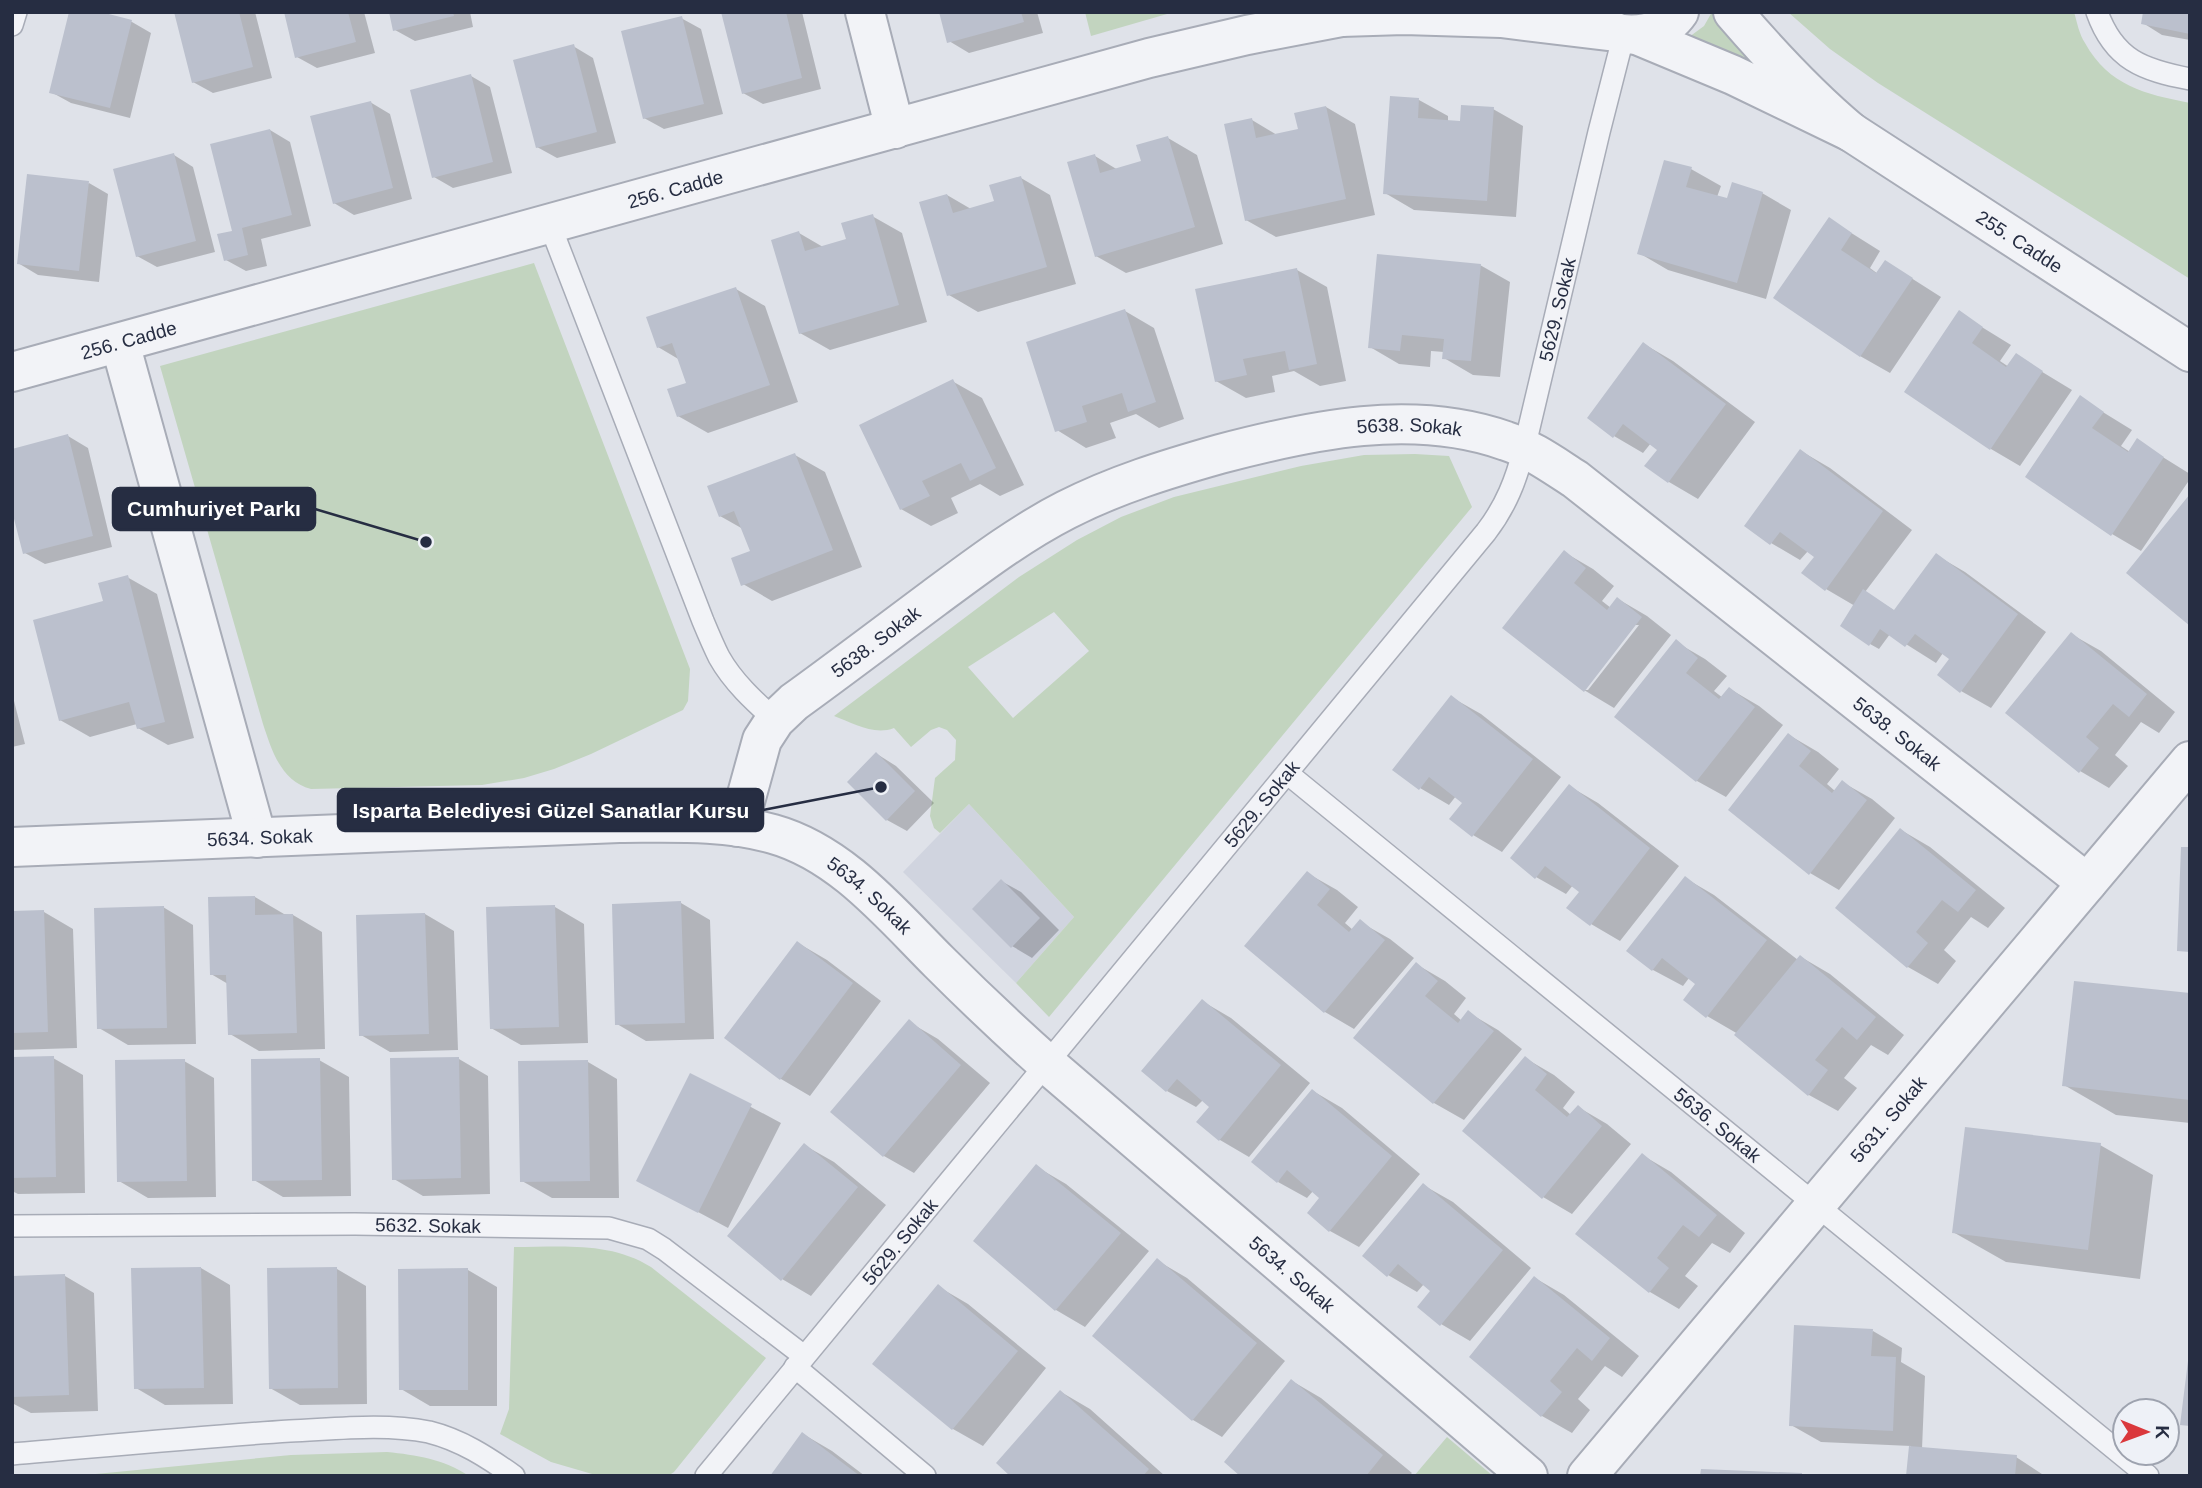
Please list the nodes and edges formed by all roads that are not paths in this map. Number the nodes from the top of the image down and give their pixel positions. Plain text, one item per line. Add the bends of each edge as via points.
1 (16, 12) edge
2 (865, 12) edge
3 (1679, 12) edge
4 (1733, 12) edge
5 (2097, 12) edge
6 (1351, 15) edge
7 (12, 25) edge
8 (1616, 28) edge
9 (2190, 79) edge
10 (895, 129) junction
11 (1851, 132) junction
12 (550, 225) junction
13 (120, 343) junction
14 (2190, 352) edge
15 (12, 372) edge
16 (1524, 449) junction
17 (775, 720) junction
18 (2190, 761) edge
19 (1287, 773) junction
20 (738, 827) junction
21 (257, 838) junction
22 (12, 847) edge
23 (2087, 883) junction
24 (1046, 1064) junction
25 (1816, 1204) junction
26 (12, 1226) edge
27 (800, 1362) junction
28 (12, 1454) edge
29 (514, 1476) edge
30 (706, 1476) edge
31 (925, 1476) edge
32 (1528, 1476) edge
33 (1587, 1476) edge
34 (2148, 1476) edge

1 - 7 lane
2 - 10 street
3 - 8 street via 1662,28 1644,34
4 - 11 street, 255. Cadde via 1822,108
5 - 9 lane via 2119,52 2137,65
6 - 8 street, 256. Cadde via 1501,18
6 - 10 street, 256. Cadde via 1149,58
8 - 11 street, 255. Cadde via 1734,75
8 - 16 lane, 5629. Sokak via 1599,132
10 - 12 street, 256. Cadde
11 - 14 street, 255. Cadde
12 - 13 street, 256. Cadde
12 - 17 lane via 703,621 732,676
13 - 15 street, 256. Cadde
13 - 21 street
16 - 17 street, 5638. Sokak via 1467,430 1369,425 1258,444 1155,473 1065,510 1018,539
16 - 19 lane, 5629. Sokak via 1511,491 1492,524
16 - 23 street, 5638. Sokak via 1574,480
17 - 20 street, 5638. Sokak via 762,740
18 - 23 street, 5631. Sokak
19 - 24 lane, 5629. Sokak
19 - 25 lane, 5636. Sokak
20 - 21 street, 5634. Sokak via 619,823
20 - 24 street, 5634. Sokak via 773,834 833,863
21 - 22 street, 5634. Sokak
23 - 25 street, 5631. Sokak
24 - 27 lane, 5629. Sokak
24 - 32 street, 5634. Sokak
25 - 33 street, 5631. Sokak
25 - 34 lane, 5636. Sokak
26 - 27 lane, 5632. Sokak via 610,1228 648,1239 663,1249
27 - 30 lane, 5629. Sokak
27 - 31 lane, 5632. Sokak
28 - 29 lane via 260,1433 402,1429 449,1438

